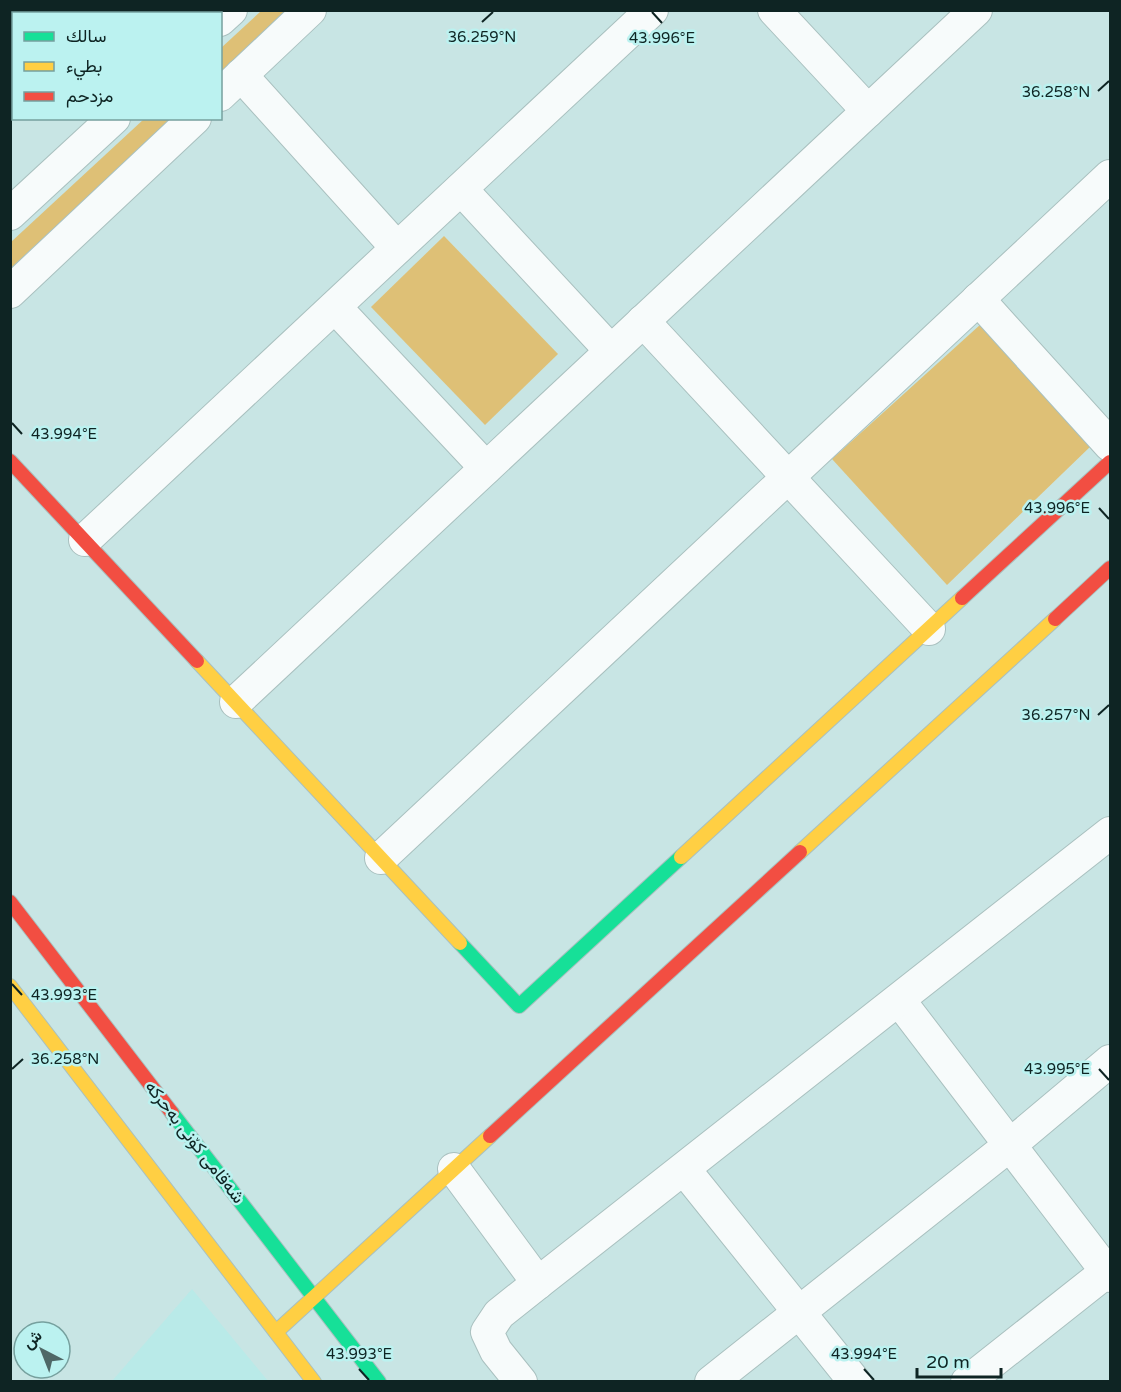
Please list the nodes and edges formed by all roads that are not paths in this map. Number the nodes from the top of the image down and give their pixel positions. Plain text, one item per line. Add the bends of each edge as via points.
1 (310, 10) edge
2 (652, 10) edge
3 (774, 10) edge
4 (976, 10) edge
5 (231, 85) edge
6 (868, 111) junction
7 (112, 120) edge
8 (193, 120) edge
9 (1110, 176) edge
10 (461, 189) junction
11 (10, 214) edge
12 (398, 248) junction
13 (10, 292) edge
14 (978, 299) junction
15 (335, 307) junction
16 (643, 321) junction
17 (611, 351) junction
18 (1110, 445) edge
19 (10, 461) edge
20 (1110, 462) edge
21 (486, 468) junction
22 (788, 477) junction
23 (85, 540) junction
24 (1110, 568) edge
25 (929, 629) junction
26 (236, 702) junction
27 (1110, 833) edge
28 (381, 858) junction
29 (10, 902) edge
30 (10, 986) edge
31 (898, 1000) junction
32 (1110, 1061) edge
33 (1010, 1145) junction
34 (454, 1169) junction
35 (684, 1169) junction
36 (1109, 1272) edge
37 (538, 1283) junction
38 (314, 1297) junction
39 (798, 1311) junction
40 (276, 1332) junction
41 (315, 1382) edge
42 (379, 1382) edge
43 (521, 1382) edge
44 (711, 1382) edge
45 (855, 1382) edge
46 (967, 1382) edge

1 - 5 street
2 - 10 street
3 - 6 street
4 - 6 street
5 - 12 street
6 - 16 street
7 - 11 street
8 - 13 street
9 - 14 street
10 - 12 street
10 - 17 street
12 - 15 street
14 - 18 street
14 - 22 street
15 - 21 street
15 - 23 street
16 - 17 street
16 - 22 street
17 - 21 street
19 - 23 street
20 - 25 street
21 - 26 street
22 - 25 street
22 - 28 street
23 - 26 street
24 - 34 street
25 - 28 street via 519,1006
26 - 28 street
27 - 31 street
29 - 38 street, شەقامی کۆنی بەحرکە
30 - 40 street
31 - 33 street
31 - 35 street
32 - 33 street
33 - 36 street
33 - 39 street
34 - 37 street
34 - 38 street
35 - 37 street
35 - 39 street
36 - 46 street
37 - 43 street via 499,1314 487,1332 496,1351
38 - 40 street
38 - 42 street, شەقامی کۆنی بەحرکە
39 - 44 street
39 - 45 street
40 - 41 street

